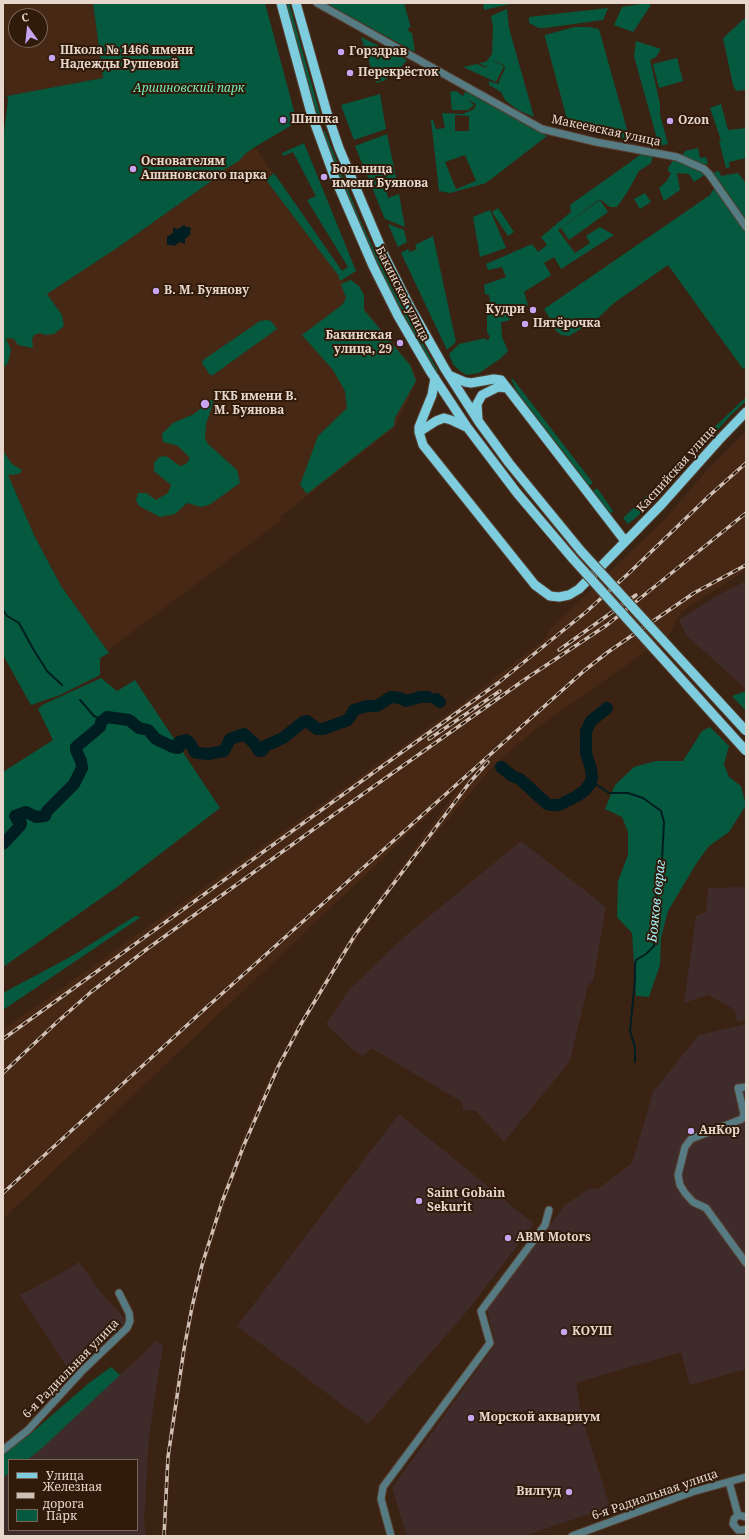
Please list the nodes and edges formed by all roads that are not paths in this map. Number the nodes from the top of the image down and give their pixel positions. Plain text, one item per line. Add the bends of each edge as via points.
1 (281, 3) edge
2 (296, 3) edge
3 (317, 3) edge
4 (746, 227) edge
5 (449, 375) junction
6 (435, 378) junction
7 (507, 388) junction
8 (746, 412) edge
9 (479, 422) junction
10 (467, 427) junction
11 (419, 432) junction
12 (625, 541) junction
13 (746, 731) edge
14 (746, 751) edge
15 (746, 1087) edge
16 (549, 1210) dead end
17 (746, 1263) edge
18 (119, 1294) dead end
19 (3, 1450) edge
20 (746, 1477) edge
21 (728, 1482) junction
22 (738, 1515) junction
23 (746, 1517) edge
24 (746, 1529) edge
25 (735, 1533) edge
26 (391, 1536) edge
27 (572, 1536) edge

1 - 6 main road, Бакинская улица via 311,112 346,206 398,316
2 - 5 main road, Бакинская улица via 327,113 364,208 410,307
3 - 4 street, Макеевская улица via 542,129 677,157 704,169
5 - 7 main road via 471,383 498,379
5 - 9 main road, Бакинская улица
6 - 10 main road, Бакинская улица
6 - 11 main road
7 - 9 main road via 498,387 482,395 477,404
7 - 12 main road
8 - 12 main road, Каспийская улица
9 - 13 main road, Бакинская улица, bridge via 581,552
10 - 11 main road via 444,418
10 - 14 main road, Бакинская улица, bridge via 572,559
11 - 12 main road, Каспийская улица via 425,449 535,585 550,596 569,595 578,589
15 - 17 street via 738,1088 744,1114 742,1119 691,1139 685,1146 678,1175 685,1193 693,1202 706,1208
16 - 26 street via 545,1225 481,1311 490,1343 383,1487 381,1499
18 - 19 street, 6-я Радиальная улица via 129,1313 130,1321 127,1328 83,1370 28,1430
20 - 21 street, 6-я Радиальная улица
21 - 22 street
21 - 27 street, 6-я Радиальная улица
22 - 23 street
22 - 25 street via 733,1521
24 - 25 street

